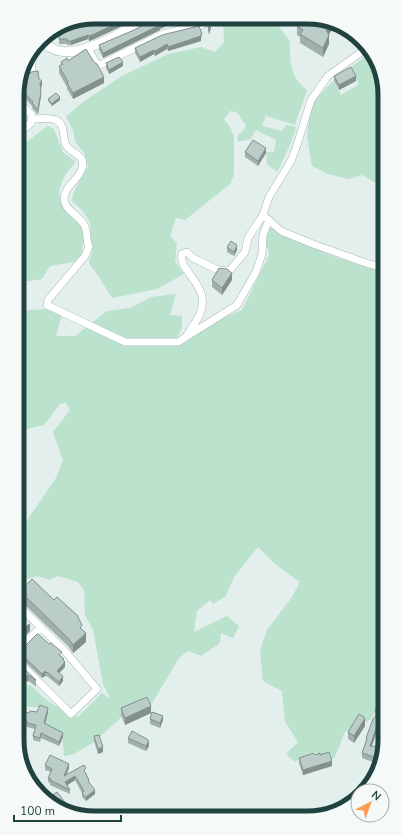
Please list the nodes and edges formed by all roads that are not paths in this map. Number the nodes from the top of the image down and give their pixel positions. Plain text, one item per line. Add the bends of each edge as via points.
1 (129, 24) edge
2 (138, 24) edge
3 (202, 24) edge
4 (131, 28) junction
5 (46, 44) edge
6 (87, 47) junction
7 (362, 51) edge
8 (31, 63) edge
9 (27, 74) edge
10 (24, 107) edge
11 (32, 119) junction
12 (24, 129) edge
13 (263, 215) junction
14 (269, 220) junction
15 (378, 267) edge
16 (186, 337) junction
17 (24, 611) edge
18 (41, 627) junction
19 (24, 645) edge
20 (24, 667) edge

1 - 4 street
2 - 4 street
3 - 6 street via 163,34 98,66
4 - 6 street
5 - 6 street via 61,52 73,52
7 - 13 street via 328,76 310,100 291,161 269,196
8 - 9 street via 32,69
10 - 11 street via 32,115
11 - 12 street
11 - 16 street via 57,120 64,129 68,148 81,157 83,162 80,174 66,191 64,201 85,226 89,246 85,256 48,300 47,305 124,342 178,342
13 - 14 street
13 - 16 street via 248,238 245,252 230,270 216,269 193,258 187,252 182,254 185,267 203,299 200,314
14 - 15 street via 281,231
14 - 16 street via 263,235 262,254 256,272 237,305
17 - 18 street
18 - 19 street
18 - 20 street via 96,689 71,714

